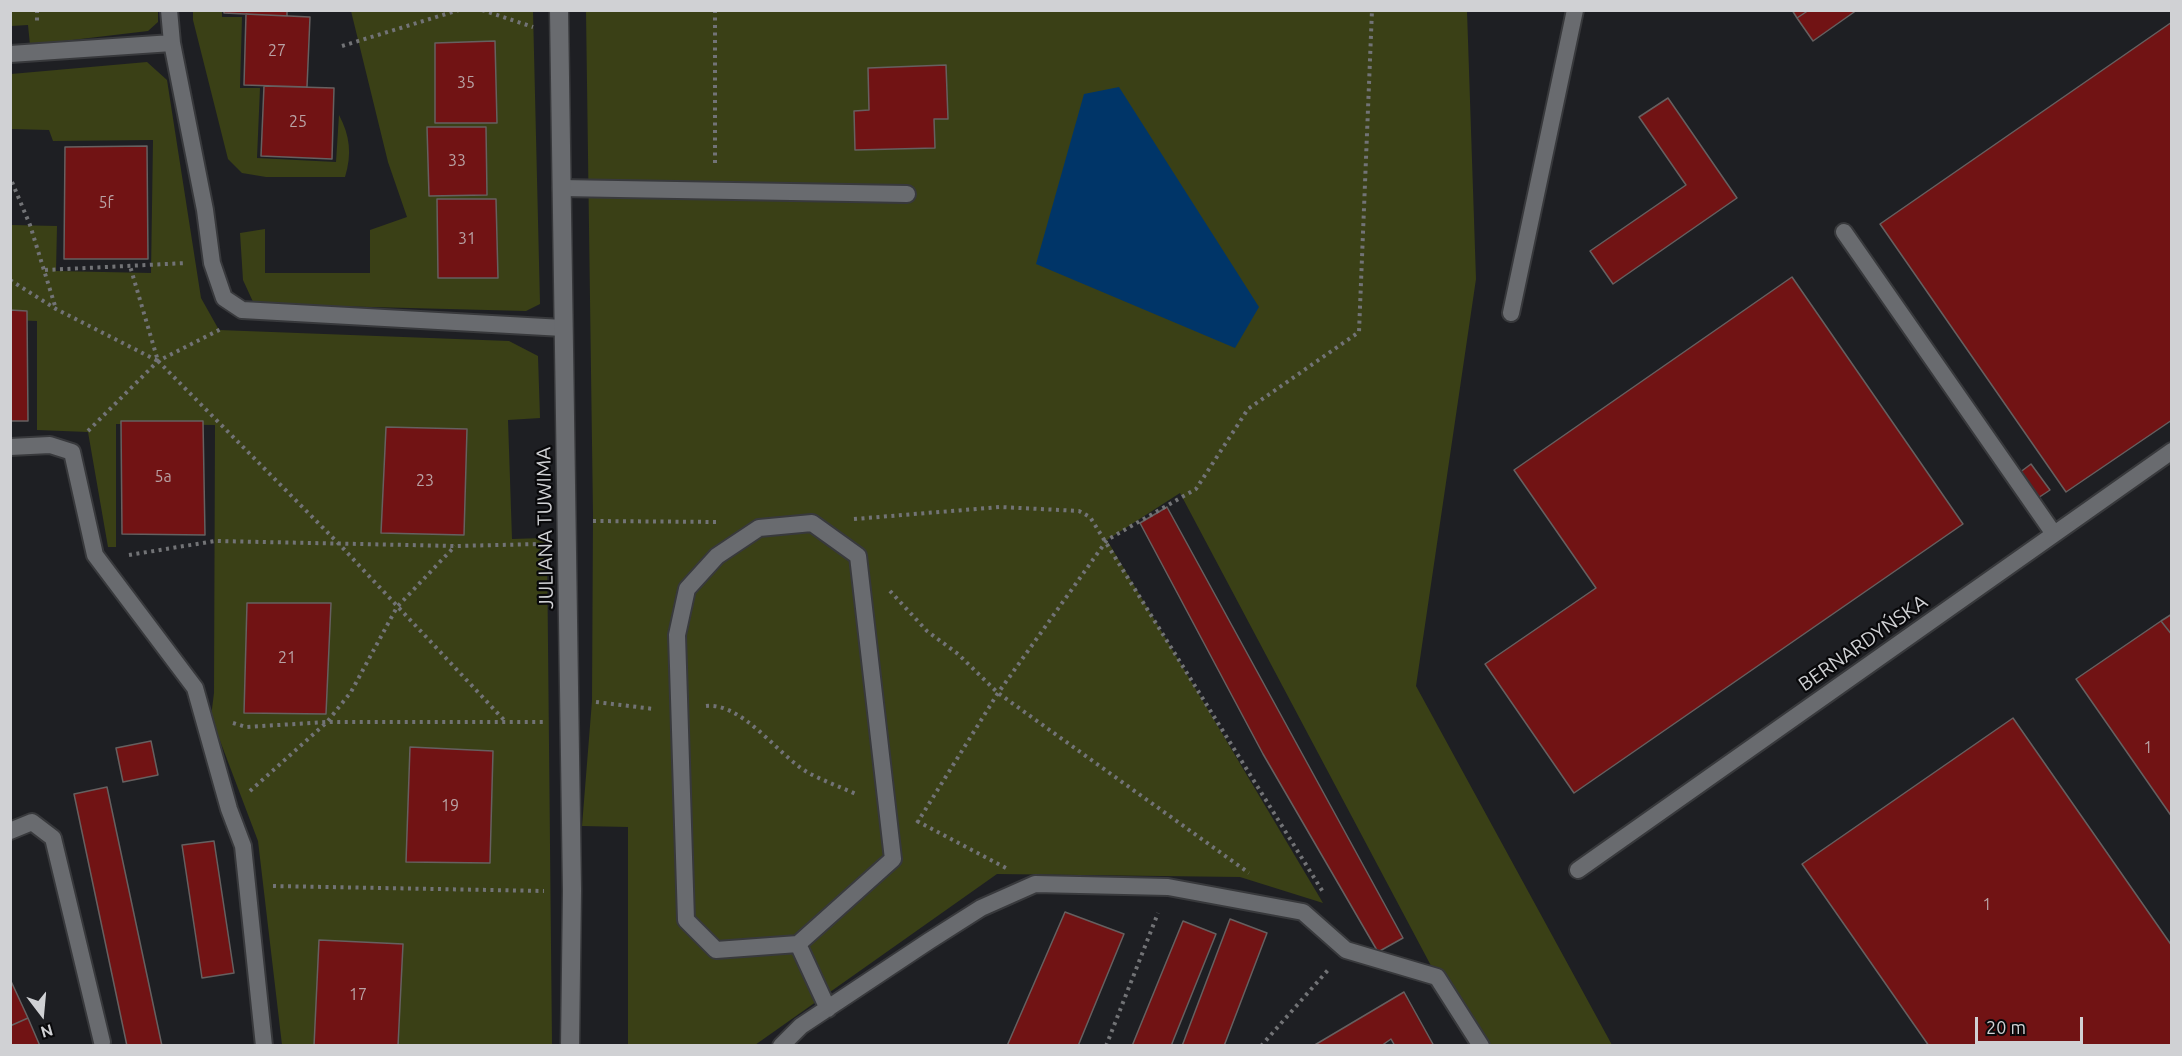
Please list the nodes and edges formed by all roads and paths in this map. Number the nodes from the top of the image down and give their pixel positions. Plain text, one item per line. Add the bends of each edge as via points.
1 (169, 10) edge
2 (459, 10) edge
3 (482, 10) edge
4 (558, 10) edge
5 (715, 10) edge
6 (1372, 10) edge
7 (1575, 10) edge
8 (172, 43) junction
9 (342, 46) dead end
10 (10, 54) edge
11 (559, 55) junction
12 (12, 182) dead end
13 (561, 188) junction
14 (711, 191) junction
15 (907, 194) dead end
16 (1845, 232) dead end
17 (212, 263) junction
18 (130, 266) junction
19 (45, 270) junction
20 (10, 280) edge
21 (56, 309) junction
22 (242, 310) junction
23 (1511, 314) dead end
24 (563, 328) junction
25 (158, 361) junction
26 (10, 447) edge
27 (2172, 451) edge
28 (72, 452) junction
29 (567, 521) junction
30 (719, 522) dead end
31 (812, 522) junction
32 (2054, 534) junction
33 (1107, 540) junction
34 (339, 544) junction
35 (568, 544) junction
36 (456, 546) junction
37 (98, 561) junction
38 (889, 589) dead end
39 (397, 607) junction
40 (569, 692) junction
41 (998, 693) junction
42 (200, 709) junction
43 (680, 709) junction
44 (505, 721) junction
45 (327, 722) junction
46 (548, 722) dead end
47 (886, 808) junction
48 (229, 809) junction
49 (918, 822) junction
50 (10, 831) edge
51 (893, 859) junction
52 (1578, 870) dead end
53 (1256, 877) dead end
54 (1035, 884) junction
55 (247, 885) junction
56 (1168, 887) junction
57 (572, 891) junction
58 (798, 944) junction
59 (1340, 944) junction
60 (828, 1009) junction
61 (102, 1042) dead end
62 (264, 1046) edge
63 (570, 1046) edge
64 (781, 1046) edge
65 (1106, 1046) edge
66 (1261, 1046) edge
67 (1481, 1046) edge

1 - 8 lane
2 - 9 path
3 - 11 path via 535,27
4 - 11 street, JULIANA TUWIMA
5 - 14 path via 715,165
6 - 33 path via 1359,332 1248,409 1196,489
7 - 23 lane
8 - 10 lane
8 - 17 lane
11 - 13 street, JULIANA TUWIMA
12 - 19 path
13 - 14 lane
13 - 24 street, JULIANA TUWIMA
14 - 15 lane
16 - 32 lane
17 - 18 path
17 - 22 lane via 224,298
18 - 19 path
18 - 25 path
19 - 21 path
20 - 21 path
21 - 25 path
22 - 24 lane
22 - 25 path via 219,330
24 - 29 street, JULIANA TUWIMA
25 - 28 path
25 - 34 path
26 - 28 lane via 50,445
27 - 32 lane, BERNARDYŃSKA
28 - 37 lane
29 - 30 path
29 - 35 street, JULIANA TUWIMA
31 - 33 path via 1000,507 1079,511 1090,517
31 - 43 lane via 759,528 717,556 687,590 677,635
31 - 47 lane via 858,556
32 - 52 lane, BERNARDYŃSKA
33 - 41 path
33 - 59 path via 1327,897
34 - 36 path
34 - 37 path via 215,541
34 - 39 path
35 - 36 path
35 - 40 street, JULIANA TUWIMA
36 - 39 path
37 - 42 lane via 195,688
38 - 41 path via 927,631 958,654
39 - 44 path
39 - 45 path via 351,692
40 - 43 path via 592,701
40 - 57 street, JULIANA TUWIMA
41 - 49 path
41 - 53 path
42 - 45 path via 211,717 246,727
42 - 48 lane
43 - 47 path via 712,706 740,716 806,771
43 - 58 lane via 686,921 716,950
44 - 45 path
44 - 46 path
45 - 48 path
47 - 49 path
47 - 51 lane
48 - 55 lane via 243,846
49 - 51 path
49 - 54 path
50 - 61 lane via 32,822 52,837
51 - 58 lane
54 - 56 lane
54 - 60 lane via 981,908
55 - 57 path
55 - 62 lane
56 - 59 lane via 1303,912
56 - 65 path
57 - 63 street, JULIANA TUWIMA
58 - 60 lane
59 - 66 path
59 - 67 lane via 1437,977
60 - 64 lane via 801,1026

